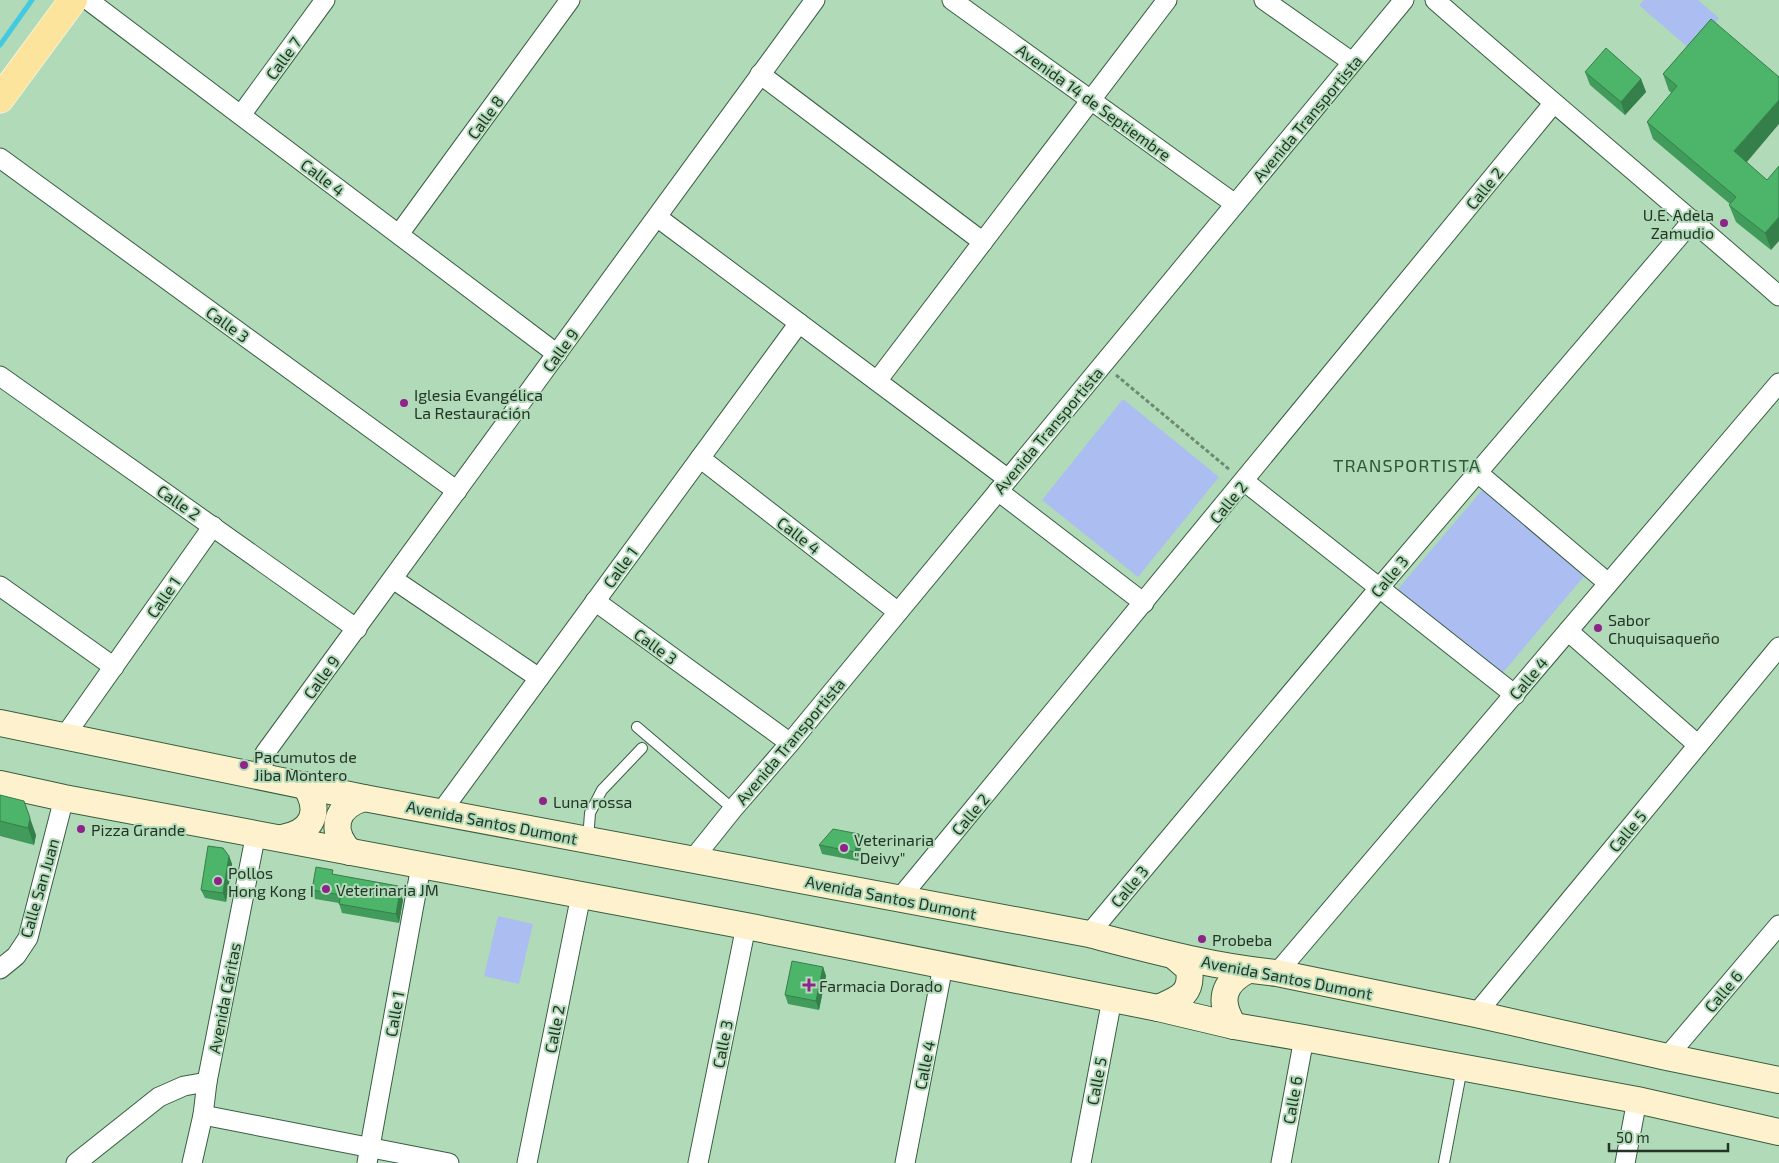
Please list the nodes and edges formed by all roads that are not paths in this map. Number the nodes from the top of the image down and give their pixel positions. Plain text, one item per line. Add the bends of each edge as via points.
1 (73, 0) edge
2 (88, 0) edge
3 (325, 0) edge
4 (570, 0) edge
5 (815, 0) edge
6 (952, 0) edge
7 (1167, 0) edge
8 (1264, 0) edge
9 (1404, 0) edge
10 (1434, 0) edge
11 (1352, 62) junction
12 (760, 74) junction
13 (0, 99) edge
14 (1091, 100) junction
15 (1553, 104) junction
16 (242, 116) junction
17 (0, 158) edge
18 (1235, 204) junction
19 (657, 216) junction
20 (1693, 220) junction
21 (399, 234) junction
22 (983, 242) junction
23 (1779, 296) edge
24 (799, 323) junction
25 (557, 354) junction
26 (0, 376) edge
27 (877, 382) junction
28 (1779, 383) edge
29 (700, 458) junction
30 (1478, 473) junction
31 (1244, 481) junction
32 (1003, 485) junction
33 (457, 491) junction
34 (213, 526) junction
35 (393, 578) junction
36 (1608, 583) junction
37 (0, 586) edge
38 (1380, 587) junction
39 (595, 601) junction
40 (1144, 603) junction
41 (898, 612) junction
42 (357, 629) junction
43 (1568, 630) junction
44 (1779, 647) edge
45 (114, 667) junction
46 (539, 678) junction
47 (1515, 694) junction
48 (0, 723) edge
49 (637, 727) dead end
50 (64, 737) junction
51 (790, 743) junction
52 (1698, 745) junction
53 (642, 748) dead end
54 (261, 777) junction
55 (0, 784) edge
56 (306, 785) junction
57 (64, 798) junction
58 (364, 798) junction
59 (733, 809) junction
60 (440, 812) junction
61 (256, 833) junction
62 (282, 838) junction
63 (588, 841) junction
64 (350, 852) junction
65 (693, 859) junction
66 (421, 866) junction
67 (580, 896) junction
68 (900, 898) junction
69 (1779, 925) edge
70 (746, 926) junction
71 (1088, 934) junction
72 (1174, 956) junction
73 (943, 966) junction
74 (0, 969) edge
75 (1248, 970) junction
76 (1277, 973) junction
77 (1112, 999) junction
78 (1158, 1008) junction
79 (1476, 1014) junction
80 (1234, 1026) junction
81 (1304, 1038) junction
82 (1667, 1057) junction
83 (1462, 1068) junction
84 (1779, 1080) edge
85 (207, 1082) junction
86 (1637, 1100) junction
87 (203, 1115) junction
88 (1779, 1132) edge
89 (368, 1155) edge
90 (76, 1163) edge
91 (192, 1163) edge
92 (449, 1163) edge
93 (527, 1163) edge
94 (698, 1163) edge
95 (905, 1163) edge
96 (1080, 1163) edge
97 (1281, 1163) edge
98 (1444, 1163) edge
99 (1625, 1163) edge

1 - 13 main road
2 - 16 street, Calle 4
3 - 16 street, Calle 7
4 - 21 street, Calle 8
5 - 12 street, Calle 9
6 - 14 street, Avenida 14 de Septiembre
7 - 14 street
8 - 11 street
9 - 11 street, Avenida Transportista
10 - 15 street
11 - 18 street, Avenida Transportista
12 - 19 street, Calle 9
12 - 22 street
14 - 18 street, Avenida 14 de Septiembre
14 - 22 street
15 - 20 street
15 - 31 street, Calle 2
16 - 21 street, Calle 4
17 - 33 street, Calle 3
18 - 32 street, Avenida Transportista
19 - 24 street
19 - 25 street, Calle 9
20 - 23 street
20 - 30 street, Calle 3
21 - 25 street, Calle 4
22 - 27 street
24 - 27 street
24 - 29 street, Calle 1
25 - 33 street, Calle 9
26 - 34 street, Calle 2
27 - 32 street
28 - 36 street, Calle 4
29 - 39 street, Calle 1
29 - 41 street, Calle 4
30 - 36 street
30 - 38 street, Calle 3
31 - 38 street
31 - 40 street, Calle 2
32 - 40 street
32 - 41 street, Avenida Transportista
33 - 35 street, Calle 9
34 - 42 street, Calle 2
34 - 45 street, Calle 1
35 - 42 street, Calle 9
35 - 46 street
36 - 43 street, Calle 4
37 - 45 street
38 - 47 street
38 - 71 street, Calle 3
39 - 46 street, Calle 1
39 - 51 street, Calle 3
40 - 68 street, Calle 2
41 - 51 street, Avenida Transportista
42 - 54 street, Calle 9 via 265,753
43 - 47 street, Calle 4
43 - 52 street
44 - 52 street, Calle 5
45 - 50 street, Calle 1
46 - 60 street, Calle 1
47 - 76 street, Calle 4
48 - 50 main road, Avenida Santos Dumont
49 - 59 lane
50 - 54 main road, Avenida Santos Dumont
51 - 59 street, Avenida Transportista
52 - 79 street, Calle 5
53 - 63 lane via 602,790 590,813
54 - 56 main road, Avenida Santos Dumont
55 - 57 main road
56 - 58 main road, Avenida Santos Dumont
56 - 62 main road via 313,798 314,812 308,826 297,835
57 - 61 main road
57 - 74 street, Calle San Juan via 28,938 16,956
58 - 60 main road, Avenida Santos Dumont
58 - 64 main road via 353,801 338,820 342,843
59 - 65 street, Avenida Transportista
60 - 63 main road, Avenida Santos Dumont
61 - 62 main road
61 - 85 street, Avenida Cáritas
62 - 64 main road
63 - 65 main road, Avenida Santos Dumont
64 - 66 main road
65 - 68 main road, Avenida Santos Dumont
66 - 67 main road
66 - 89 street, Calle 1
67 - 70 main road
67 - 93 street, Calle 2
68 - 71 main road, Avenida Santos Dumont
69 - 82 street, Calle 6
70 - 73 main road
70 - 94 street, Calle 3
71 - 72 main road, Avenida Santos Dumont
72 - 75 main road, Avenida Santos Dumont
72 - 78 main road via 1189,969 1191,980 1186,993
73 - 77 main road
73 - 95 street, Calle 4
75 - 76 main road, Avenida Santos Dumont
75 - 80 main road via 1236,976 1227,987 1226,1015
76 - 79 main road, Avenida Santos Dumont
77 - 78 main road
77 - 96 street, Calle 5
78 - 80 main road
79 - 82 main road, Avenida Santos Dumont
80 - 81 main road
81 - 83 main road
81 - 97 street, Calle 6
82 - 84 main road, Avenida Santos Dumont
83 - 86 main road
83 - 98 lane
85 - 87 street, Avenida Cáritas
85 - 90 street via 184,1086 159,1097
86 - 88 main road
86 - 99 street
87 - 89 street
87 - 91 street, Avenida Cáritas
89 - 92 street

